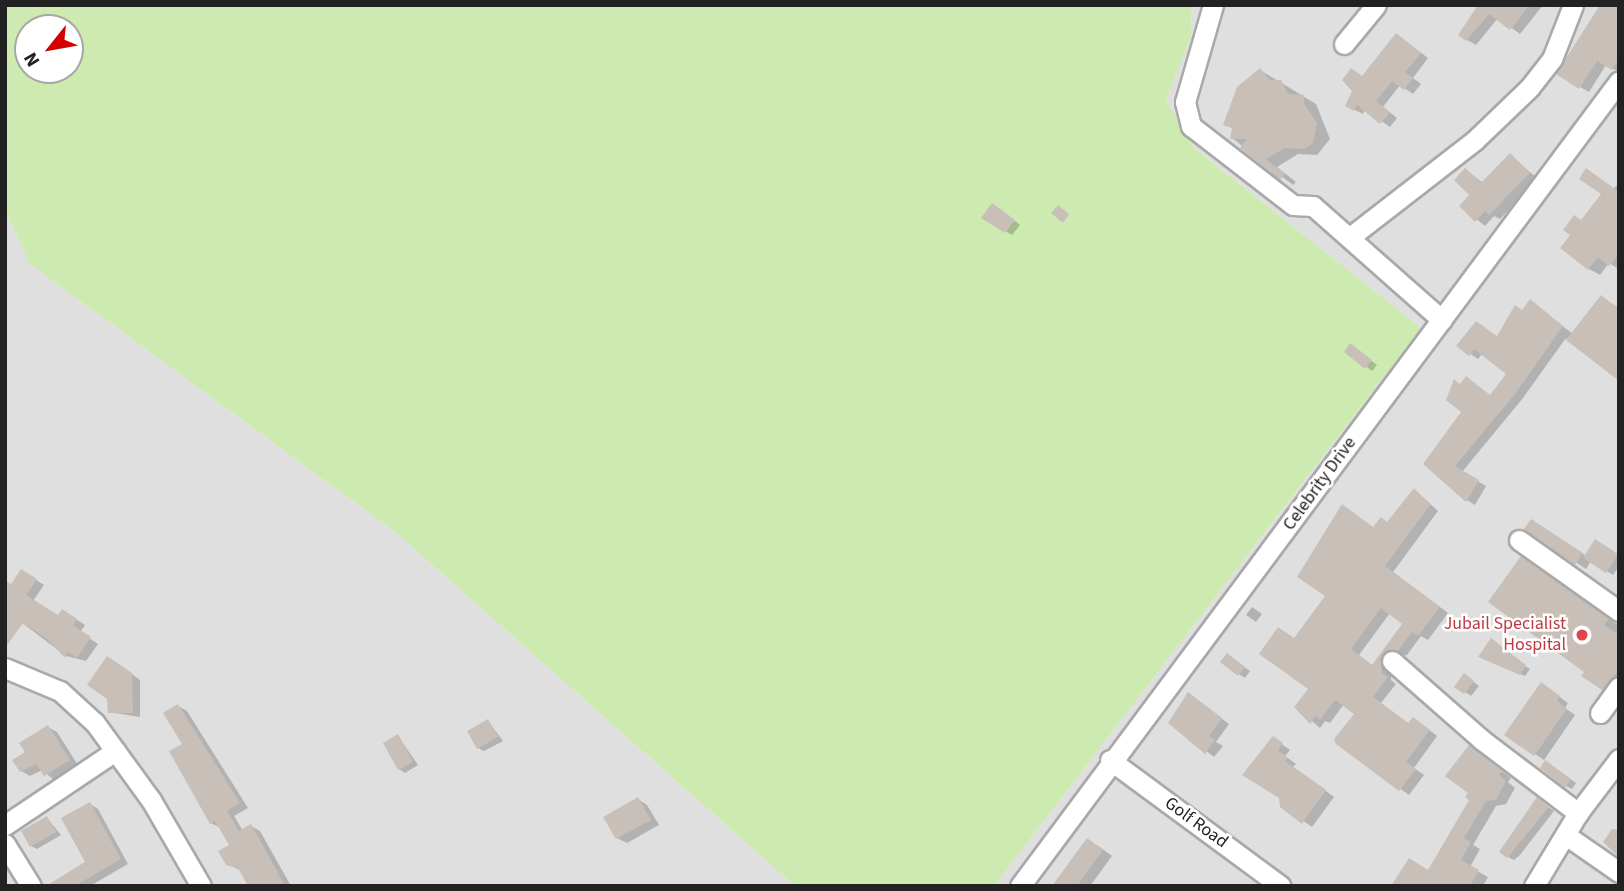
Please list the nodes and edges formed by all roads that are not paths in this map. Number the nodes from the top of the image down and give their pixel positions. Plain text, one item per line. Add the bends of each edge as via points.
1 (1213, 5) edge
2 (1376, 5) edge
3 (1573, 5) edge
4 (1344, 44) dead end
5 (1619, 81) edge
6 (1350, 237) junction
7 (1442, 320) junction
8 (1519, 540) dead end
9 (1619, 611) edge
10 (1391, 661) dead end
11 (5, 668) edge
12 (1619, 687) edge
13 (1600, 713) dead end
14 (115, 751) junction
15 (1619, 759) edge
16 (1110, 760) junction
17 (1578, 813) junction
18 (5, 825) edge
19 (1567, 836) junction
20 (5, 844) edge
21 (1619, 872) edge
22 (31, 886) edge
23 (201, 886) edge
24 (1020, 886) edge
25 (1281, 886) edge
26 (1534, 886) edge

1 - 6 street via 1185,102 1191,126 1293,205 1313,206
2 - 4 street
3 - 6 street via 1552,59 1530,87 1475,140
5 - 7 street, Celebrity Drive
6 - 7 street
7 - 16 street, Celebrity Drive
8 - 9 street
10 - 17 street via 1482,740
11 - 14 street via 60,691 95,723
12 - 13 street
14 - 18 street
14 - 23 street via 151,800
15 - 17 street
16 - 24 street, Celebrity Drive
16 - 25 street, Golf Road
17 - 19 street
19 - 21 street
19 - 26 street
20 - 22 street

